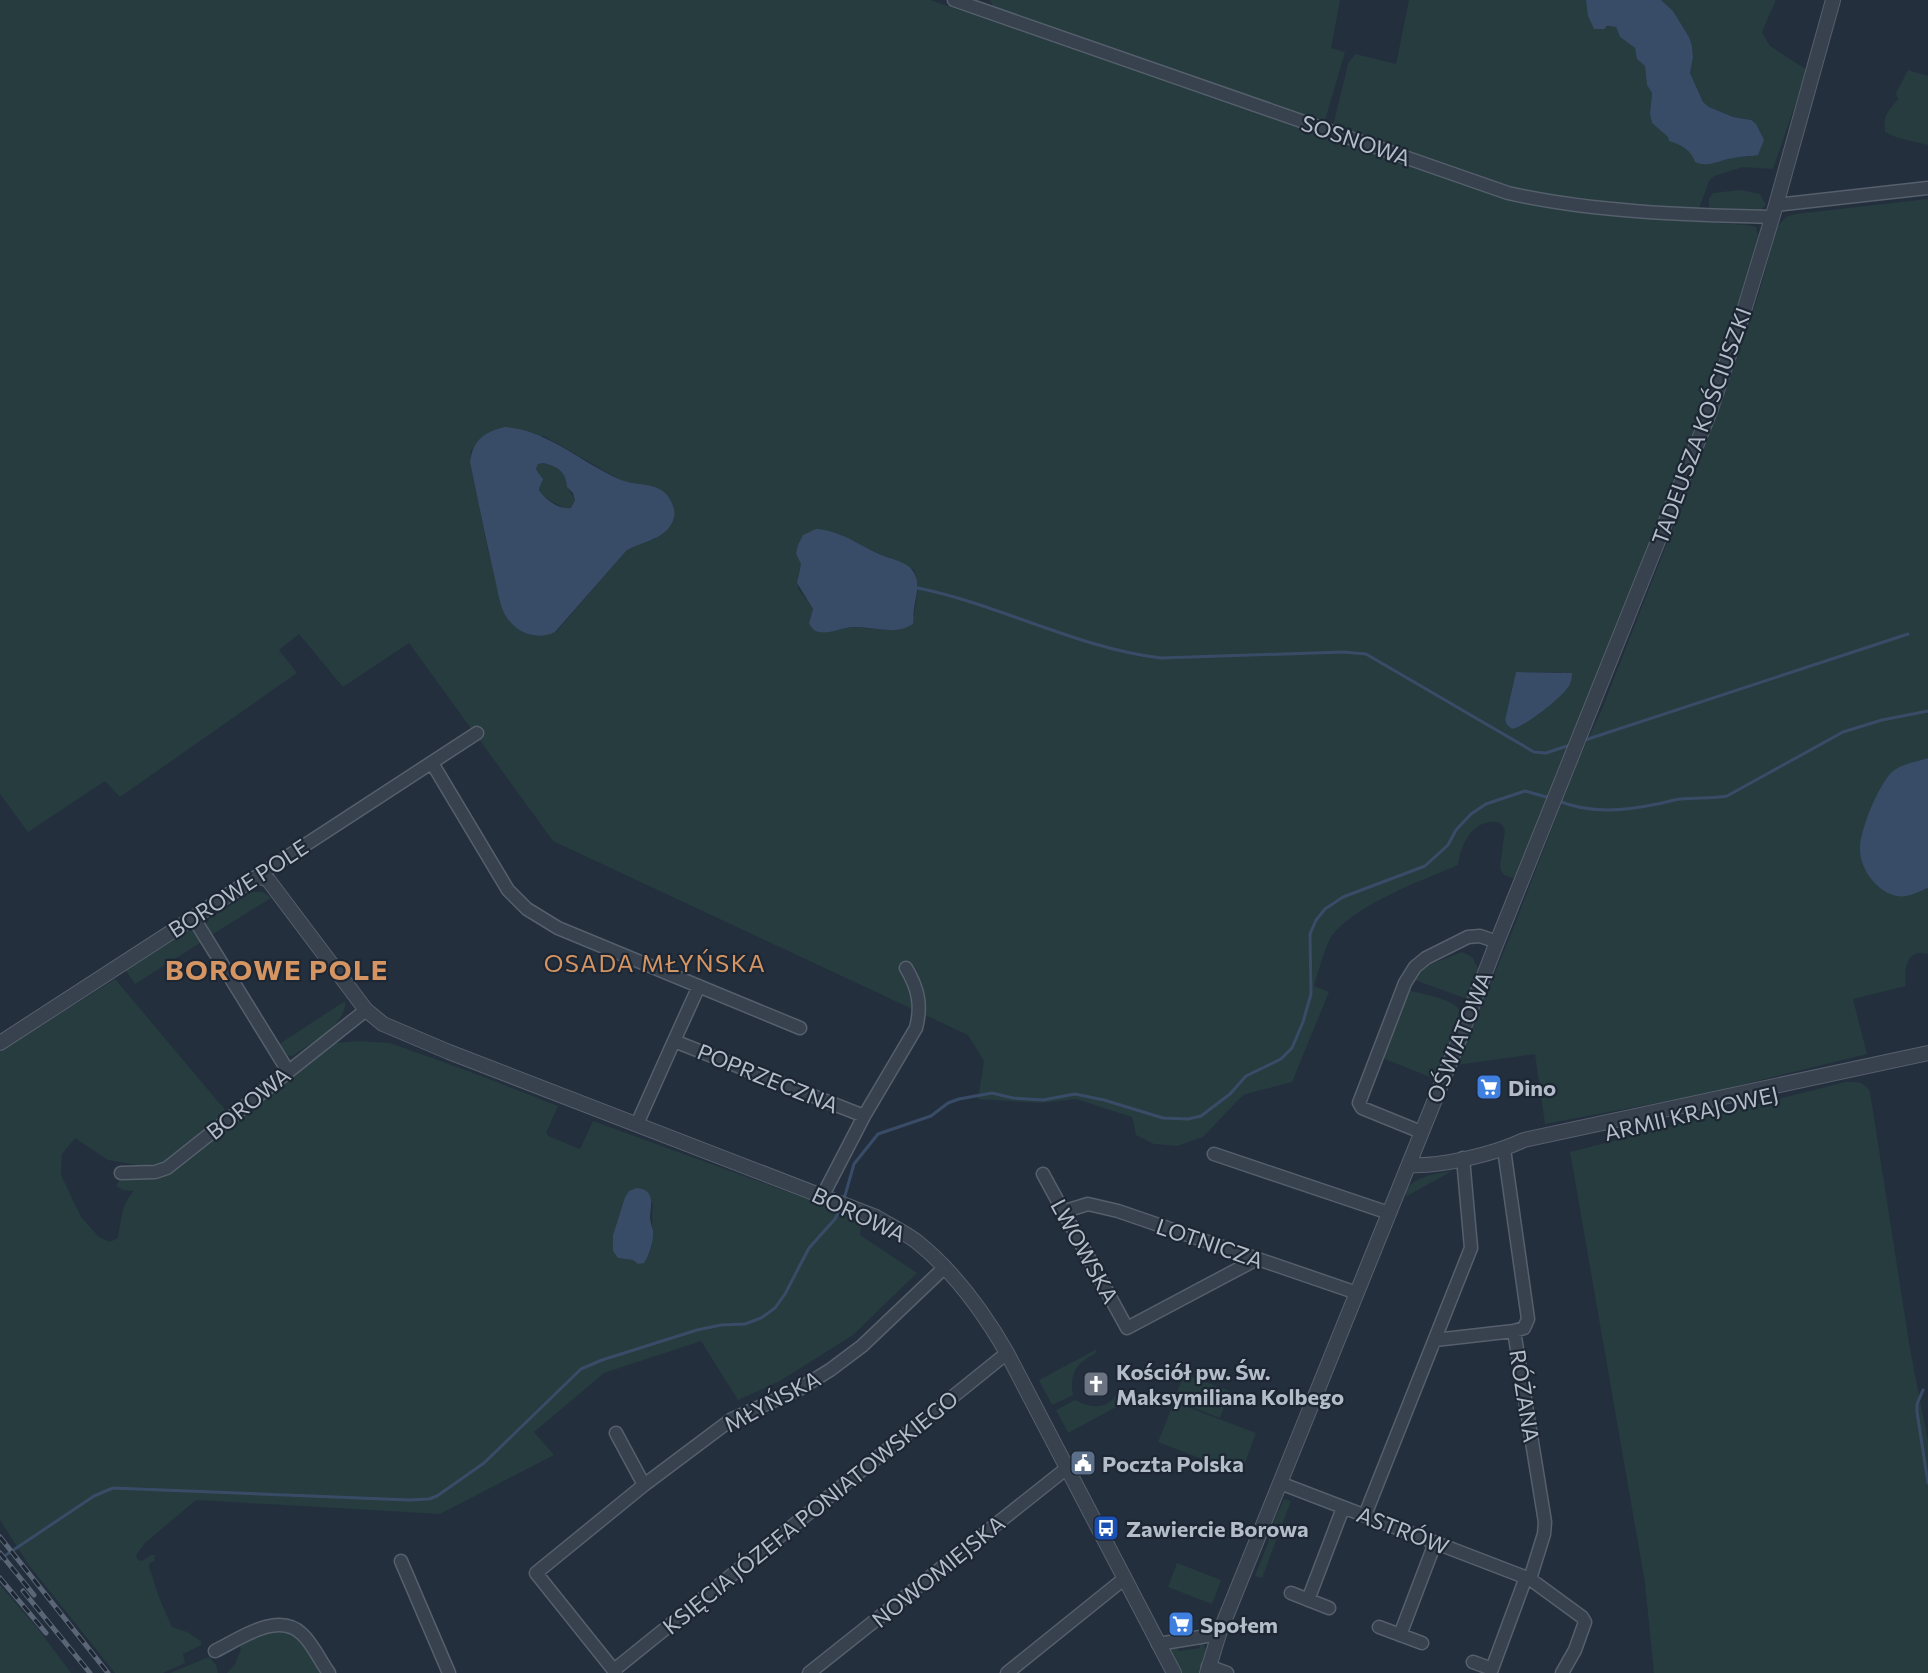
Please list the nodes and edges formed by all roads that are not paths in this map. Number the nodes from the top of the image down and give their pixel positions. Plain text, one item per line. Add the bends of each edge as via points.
1 (954, 0) edge
2 (1833, 0) edge
3 (985, 5) edge
4 (1928, 188) edge
5 (1774, 211) junction
6 (477, 733) dead end
7 (432, 763) junction
8 (1538, 842) joint
9 (253, 879) junction
10 (193, 917) junction
11 (1497, 942) junction
12 (906, 968) dead end
13 (699, 986) junction
14 (366, 1010) junction
15 (800, 1028) dead end
16 (674, 1041) junction
17 (0, 1043) edge
18 (1928, 1053) edge
19 (288, 1071) junction
20 (864, 1116) junction
21 (638, 1124) junction
22 (1421, 1132) junction
23 (1504, 1149) junction
24 (1214, 1154) dead end
25 (1463, 1158) junction
26 (1409, 1165) junction
27 (121, 1173) dead end
28 (1042, 1173) dead end
29 (828, 1198) junction
30 (1062, 1212) junction
31 (1389, 1213) junction
32 (1257, 1259) junction
33 (945, 1267) junction
34 (1357, 1293) junction
35 (1514, 1331) junction
36 (1435, 1340) junction
37 (1007, 1353) junction
38 (616, 1433) dead end
39 (1067, 1468) junction
40 (1280, 1484) junction
41 (644, 1485) junction
42 (1343, 1508) junction
43 (1365, 1515) junction
44 (1436, 1543) junction
45 (401, 1561) dead end
46 (1125, 1578) junction
47 (1528, 1578) junction
48 (1291, 1593) dead end
49 (1308, 1600) junction
50 (1329, 1608) dead end
51 (1379, 1627) dead end
52 (1219, 1634) junction
53 (1400, 1635) junction
54 (1422, 1643) dead end
55 (1158, 1644) junction
56 (215, 1651) dead end
57 (1473, 1662) dead end
58 (1208, 1670) edge
59 (615, 1672) edge
60 (329, 1673) edge
61 (449, 1673) edge
62 (809, 1673) edge
63 (1007, 1673) edge
64 (1173, 1673) edge
65 (1227, 1673) edge
66 (1562, 1673) edge

1 - 3 street, SOSNOWA
2 - 5 street, TADEUSZA KOŚCIUSZKI
3 - 5 street, SOSNOWA via 1508,193 1583,206
4 - 5 street, SOSNOWA
5 - 8 street, TADEUSZA KOŚCIUSZKI via 1711,409
6 - 7 street, BOROWE POLE
7 - 9 street, BOROWE POLE
7 - 13 street via 508,890 527,909 558,928
8 - 11 street, OŚWIATOWA
9 - 10 street, BOROWE POLE
9 - 14 street, BOROWA via 269,881
10 - 17 street, BOROWE POLE
10 - 19 street
11 - 22 street, OŚWIATOWA
11 - 22 street, OŚWIATOWA via 1480,936 1468,937 1420,963 1405,983 1384,1035 1359,1103
12 - 20 street via 919,996 916,1028
13 - 15 street
13 - 16 street
14 - 19 street, BOROWA
14 - 21 street, BOROWA via 377,1021 402,1034
16 - 20 street, POPRZECZNA
16 - 21 street, POPRZECZNA
18 - 23 street, ARMII KRAJOWEJ via 1524,1140
19 - 27 street, BOROWA via 167,1168
20 - 29 street, POPRZECZNA
21 - 29 street, BOROWA
22 - 26 street, OŚWIATOWA
23 - 25 street, ARMII KRAJOWEJ
23 - 35 street, RÓŻANA via 1528,1319 1524,1328
24 - 31 street
25 - 26 street, ARMII KRAJOWEJ via 1432,1166
25 - 36 street via 1471,1248
26 - 31 street, OŚWIATOWA
28 - 30 street, LWOWSKA
29 - 33 street, BOROWA via 876,1217 915,1240
30 - 32 street, LOTNICZA via 1088,1204 1118,1211
30 - 32 street, LWOWSKA via 1127,1328
31 - 34 street, OŚWIATOWA
32 - 34 street, LOTNICZA
33 - 37 street, BOROWA via 968,1292
33 - 41 street, MŁYŃSKA via 831,1370 796,1391 732,1419
34 - 40 street, OŚWIATOWA
35 - 36 street
35 - 47 street, RÓŻANA via 1545,1522
36 - 43 street
37 - 39 street, BOROWA
37 - 59 street, KSIĘCIA JÓZEFA PONIATOWSKIEGO
38 - 41 street
39 - 46 street, BOROWA
39 - 62 street, NOWOMIEJSKA
40 - 42 street, ASTRÓW
40 - 52 street, OŚWIATOWA
41 - 59 street, MŁYŃSKA via 536,1573
42 - 43 street, ASTRÓW
42 - 49 street
43 - 44 street, ASTRÓW
44 - 47 street, ASTRÓW
44 - 53 street
45 - 61 street
46 - 55 street, BOROWA
46 - 63 street
47 - 57 street, RÓŻANA via 1492,1669
47 - 66 street, ASTRÓW via 1585,1622
48 - 49 street
49 - 50 street
51 - 53 street
52 - 55 street
52 - 58 street, OŚWIATOWA
53 - 54 street
55 - 64 street, BOROWA
56 - 60 street via 267,1626 285,1625 303,1635
58 - 65 street

